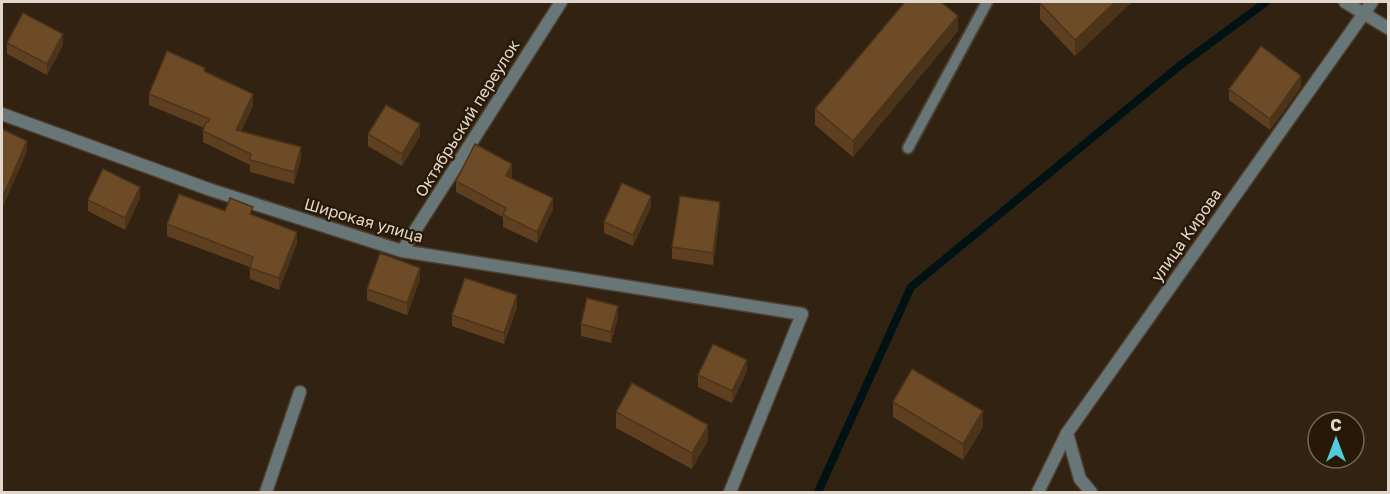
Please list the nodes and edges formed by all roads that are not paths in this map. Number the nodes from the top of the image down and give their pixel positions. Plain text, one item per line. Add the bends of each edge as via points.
1 (561, 2) edge
2 (987, 2) edge
3 (1345, 2) edge
4 (1372, 2) edge
5 (1363, 13) junction
6 (1389, 28) edge
7 (2, 114) edge
8 (908, 148) dead end
9 (402, 251) junction
10 (300, 392) dead end
11 (1067, 433) junction
12 (266, 492) edge
13 (729, 492) edge
14 (1038, 492) edge
15 (1091, 492) edge

1 - 9 street, Октябрьский переулок
2 - 8 lane
3 - 5 street
4 - 5 street, улица Кирова
5 - 6 street
5 - 11 street, улица Кирова
7 - 9 street, Широкая улица via 211,190
9 - 13 street, Широкая улица via 802,314
10 - 12 street
11 - 14 street, улица Кирова
11 - 15 street via 1080,479

